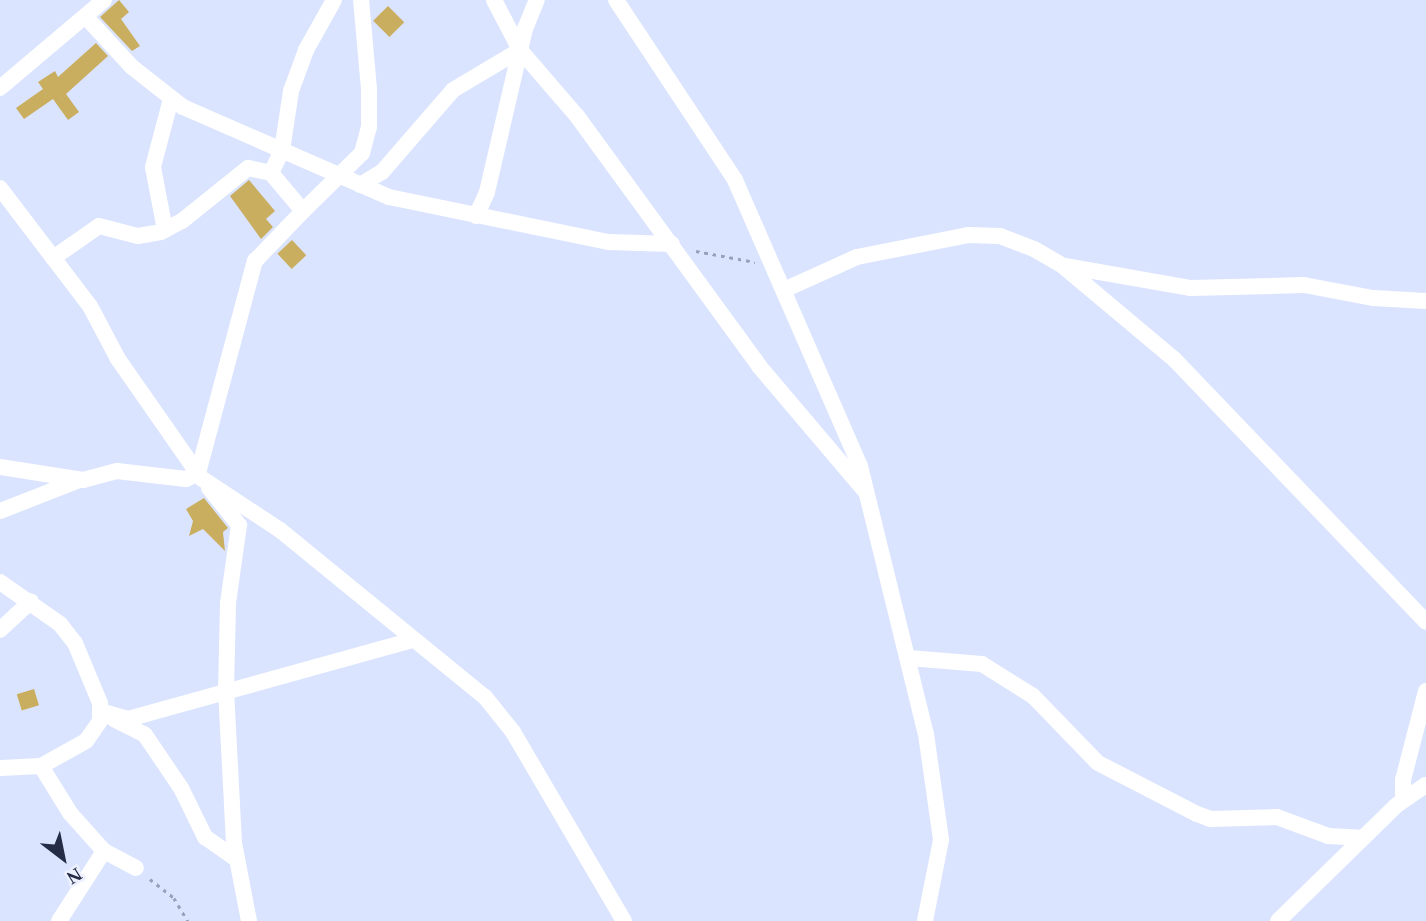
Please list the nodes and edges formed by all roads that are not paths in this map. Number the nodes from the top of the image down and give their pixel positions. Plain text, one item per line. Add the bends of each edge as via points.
1 (104, 0) edge
2 (334, 0) edge
3 (360, 0) edge
4 (494, 0) edge
5 (537, 0) edge
6 (616, 0) edge
7 (86, 17) junction
8 (520, 50) junction
9 (0, 88) edge
10 (171, 99) junction
11 (282, 150) junction
12 (271, 173) junction
13 (340, 176) junction
14 (360, 185) junction
15 (0, 188) edge
16 (303, 211) junction
17 (476, 216) junction
18 (165, 230) junction
19 (676, 248) junction
20 (53, 258) junction
21 (1063, 266) junction
22 (786, 289) junction
23 (1426, 301) edge
24 (0, 467) edge
25 (199, 475) junction
26 (83, 480) junction
27 (868, 494) junction
28 (0, 511) edge
29 (0, 582) edge
30 (31, 601) junction
31 (1426, 622) edge
32 (0, 630) edge
33 (412, 639) junction
34 (909, 658) junction
35 (226, 691) junction
36 (1426, 691) edge
37 (100, 711) junction
38 (41, 766) junction
39 (0, 768) edge
40 (1426, 785) edge
41 (1404, 800) junction
42 (1361, 838) junction
43 (104, 851) junction
44 (237, 859) junction
45 (136, 868) road end
46 (59, 921) edge
47 (249, 921) edge
48 (624, 921) edge
49 (925, 921) edge
50 (1278, 921) edge

1 - 7 street
2 - 11 street via 306,50 291,91
3 - 13 street via 369,127 362,153
4 - 8 street
5 - 8 street
6 - 22 street via 735,180
7 - 9 street
7 - 10 street via 118,53
8 - 14 street via 453,90 382,172
8 - 17 street via 487,192
8 - 19 street via 578,116 621,180
10 - 11 street via 241,136
10 - 18 street via 153,167
11 - 12 street
11 - 13 street
12 - 16 street
12 - 18 street via 248,168
13 - 14 street
13 - 16 street
14 - 17 street via 389,197
15 - 20 street
16 - 25 street via 255,261
17 - 19 street via 609,242
18 - 20 street via 138,236 99,226
19 - 27 street via 760,366
20 - 25 street via 90,306 118,359
21 - 22 street via 1000,236 968,235 857,257
21 - 23 street via 1191,288 1304,285 1373,298
21 - 31 street via 1174,359
22 - 27 street
24 - 26 street
25 - 26 street via 186,479 117,471
25 - 33 street via 280,530
25 - 35 street via 239,525 228,603
26 - 28 street via 43,491
27 - 34 street
29 - 30 street
30 - 32 street
30 - 37 street via 75,643
33 - 35 street
33 - 48 street via 485,697 513,732
34 - 42 street via 982,664 1033,696 1098,763 1197,814 1211,819 1277,817 1328,836
34 - 49 street via 941,840
35 - 37 street via 128,719
35 - 44 street
36 - 41 street via 1403,780
37 - 38 street via 94,733
37 - 44 street via 145,735 181,788 205,837
38 - 39 street
38 - 43 street via 70,813
40 - 41 street
41 - 42 street
42 - 50 street
43 - 45 street
43 - 46 street
44 - 47 street

